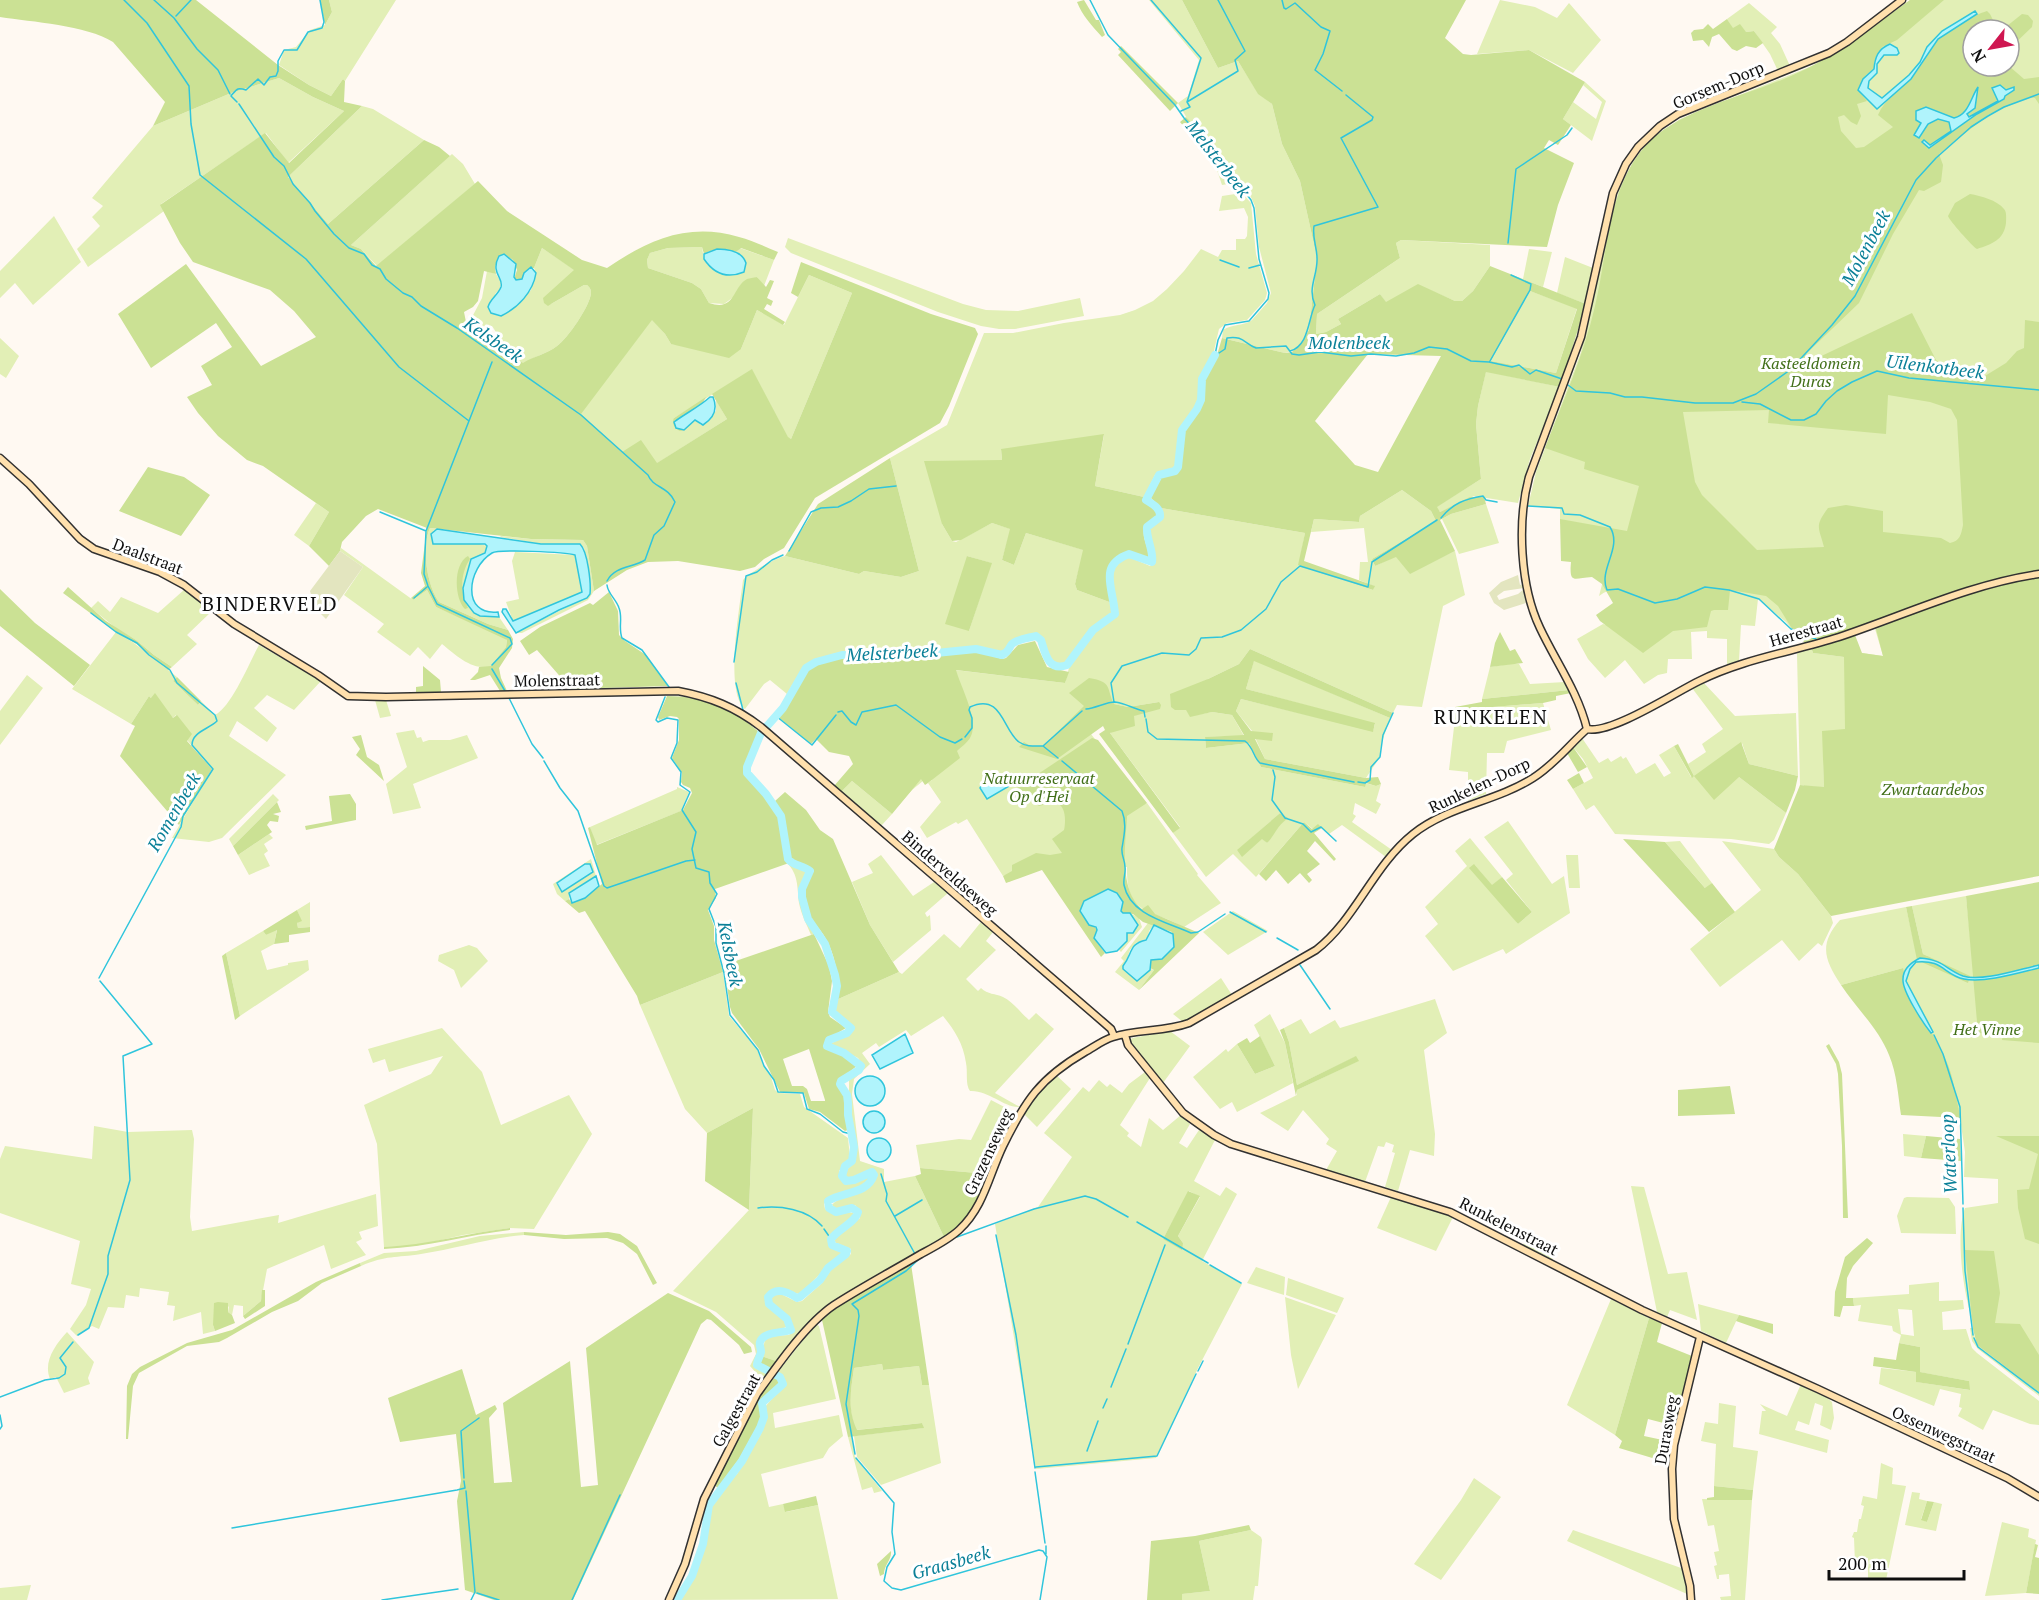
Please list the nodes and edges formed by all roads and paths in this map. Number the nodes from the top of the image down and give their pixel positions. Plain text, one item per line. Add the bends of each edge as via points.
1 (1902, 0) edge
2 (0, 458) edge
3 (2039, 574) edge
4 (339, 690) joint
5 (763, 729) joint
6 (1587, 729) junction
7 (1125, 1035) junction
8 (1114, 1036) junction
9 (916, 1257) joint
10 (1700, 1337) junction
11 (1836, 1397) joint
12 (2039, 1497) edge
13 (669, 1600) edge
14 (1691, 1600) edge

1 - 6 street, Gorsem-Dorp via 1829,53 1678,114 1660,126 1626,164 1613,194 1587,315 1526,489 1522,521 1529,594 1538,624 1578,700
2 - 4 street, Daalstraat via 94,549 177,581 244,632
3 - 6 street, Herestraat via 1998,582 1835,638 1730,668 1615,724
4 - 5 street, Molenstraat via 351,697 678,691 719,701
5 - 8 street, Binderveldseweg via 1103,1022
6 - 7 street, Runkelen-Dorp via 1533,778 1442,816 1415,833 1394,853 1316,950 1189,1023
7 - 8 street, Runkelen-Dorp
7 - 10 street, Runkelenstraat via 1128,1045 1183,1113 1231,1144 1450,1212
8 - 9 street, Grazenseweg via 1061,1066 1038,1088 1006,1140 985,1194 972,1215 952,1235
9 - 13 street, Galgestraat via 833,1305 810,1326 757,1394 704,1499 686,1564
10 - 11 street, Runkelenstraat
10 - 14 street, Durasweg via 1674,1445 1672,1469 1674,1519
11 - 12 street, Ossenwegstraat

